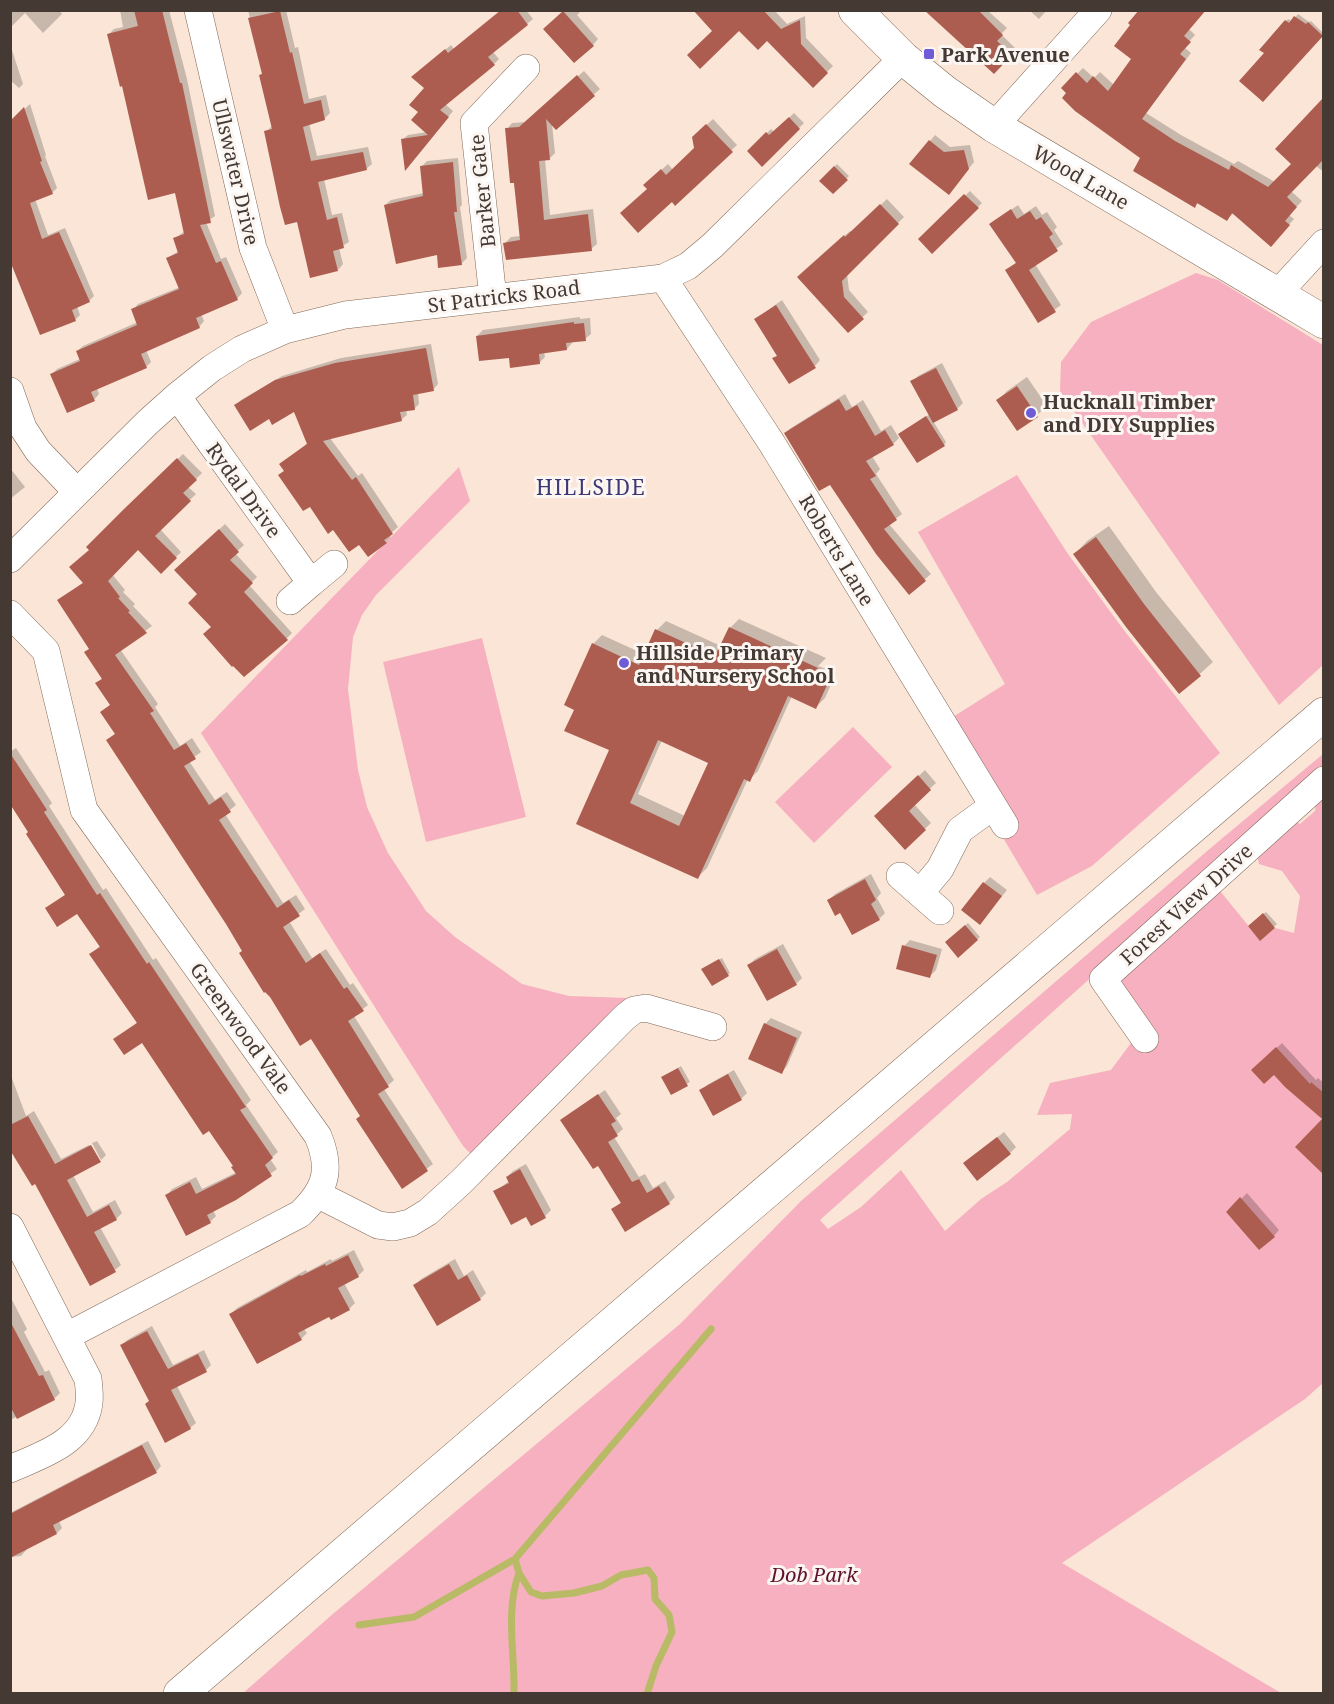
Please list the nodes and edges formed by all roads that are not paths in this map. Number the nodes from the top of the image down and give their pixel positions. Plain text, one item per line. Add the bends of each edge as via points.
1 (198, 10) edge
2 (855, 10) edge
3 (1098, 10) edge
4 (903, 58) junction
5 (526, 68) dead end
6 (994, 126) junction
7 (1323, 243) edge
8 (663, 278) junction
9 (1278, 293) junction
10 (493, 298) junction
11 (1323, 322) edge
12 (285, 330) junction
13 (10, 391) edge
14 (177, 396) junction
15 (77, 492) junction
16 (10, 559) edge
17 (334, 564) dead end
18 (311, 583) junction
19 (290, 601) dead end
20 (10, 614) edge
21 (1317, 721) edge
22 (1323, 780) edge
23 (940, 911) dead end
24 (713, 1027) dead end
25 (1145, 1039) dead end
26 (318, 1194) junction
27 (10, 1227) edge
28 (67, 1336) junction
29 (10, 1469) edge
30 (180, 1694) edge

1 - 12 street, Ullswater Drive via 253,248
2 - 4 main road, Wood Lane
3 - 6 street
4 - 6 main road, Wood Lane
4 - 8 street, St Patricks Road via 712,246 688,266
5 - 10 street, Barker Gate via 474,123
6 - 9 main road, Wood Lane
7 - 9 street
8 - 10 street, St Patricks Road
8 - 23 street, Roberts Lane via 771,442 999,816 960,830 939,869 910,885
9 - 11 main road, Wood Lane
10 - 12 street, St Patricks Road via 345,315
12 - 14 street, St Patricks Road via 242,349
13 - 15 street via 23,428 38,451
14 - 15 street, St Patricks Road
14 - 18 street, Rydal Drive
15 - 16 street, St Patricks Road
17 - 18 street
18 - 19 street
20 - 26 street, Greenwood Vale via 46,651 84,810 318,1136 326,1162
21 - 30 main road
22 - 25 street, Forest View Drive via 1103,979
24 - 26 street via 646,1008 634,1010 508,1136 428,1212 410,1223 378,1225
26 - 28 street, Greenwood Vale via 300,1214
27 - 28 street
28 - 29 street via 88,1379 89,1404 81,1424 68,1442

